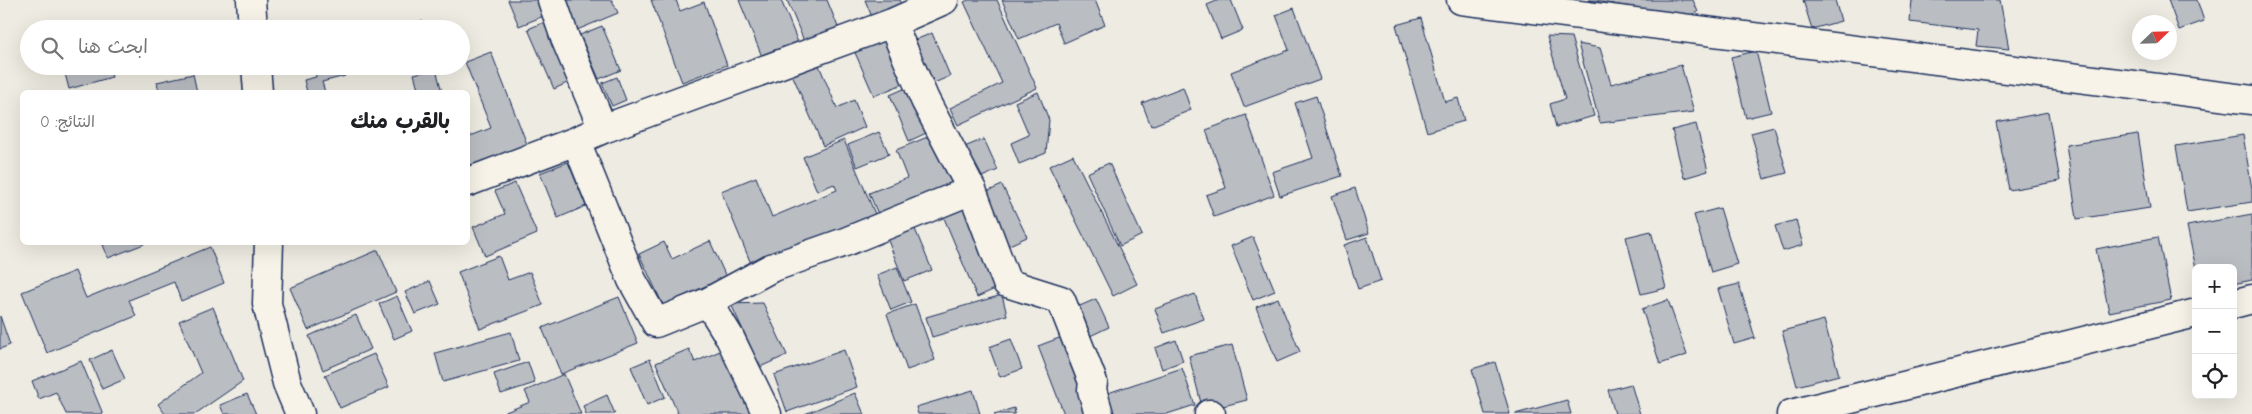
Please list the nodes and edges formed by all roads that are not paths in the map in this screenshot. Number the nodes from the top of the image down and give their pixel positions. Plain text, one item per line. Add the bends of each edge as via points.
1 (251, 0) edge
2 (552, 0) edge
3 (944, 0) edge
4 (1461, 0) edge
5 (252, 20) edge
6 (892, 23) junction
7 (257, 75) edge
8 (258, 90) edge
9 (2252, 100) edge
10 (603, 129) junction
11 (576, 141) junction
12 (470, 181) edge
13 (972, 190) junction
14 (276, 245) edge
15 (2252, 299) edge
16 (708, 302) junction
17 (2237, 303) edge
18 (2192, 314) edge
19 (300, 414) edge
20 (767, 414) edge
21 (1099, 414) edge
22 (1791, 414) edge

1 - 5 street
2 - 10 street
3 - 6 street
4 - 9 street
6 - 10 street
6 - 13 street via 925,100
7 - 8 street
10 - 11 street
11 - 12 street
11 - 16 street via 632,280 656,323
13 - 16 street via 845,242 771,268
13 - 21 street via 1007,283 1061,300 1093,382
14 - 19 street via 268,304 288,383
15 - 17 street
16 - 20 street via 729,336
18 - 22 street

